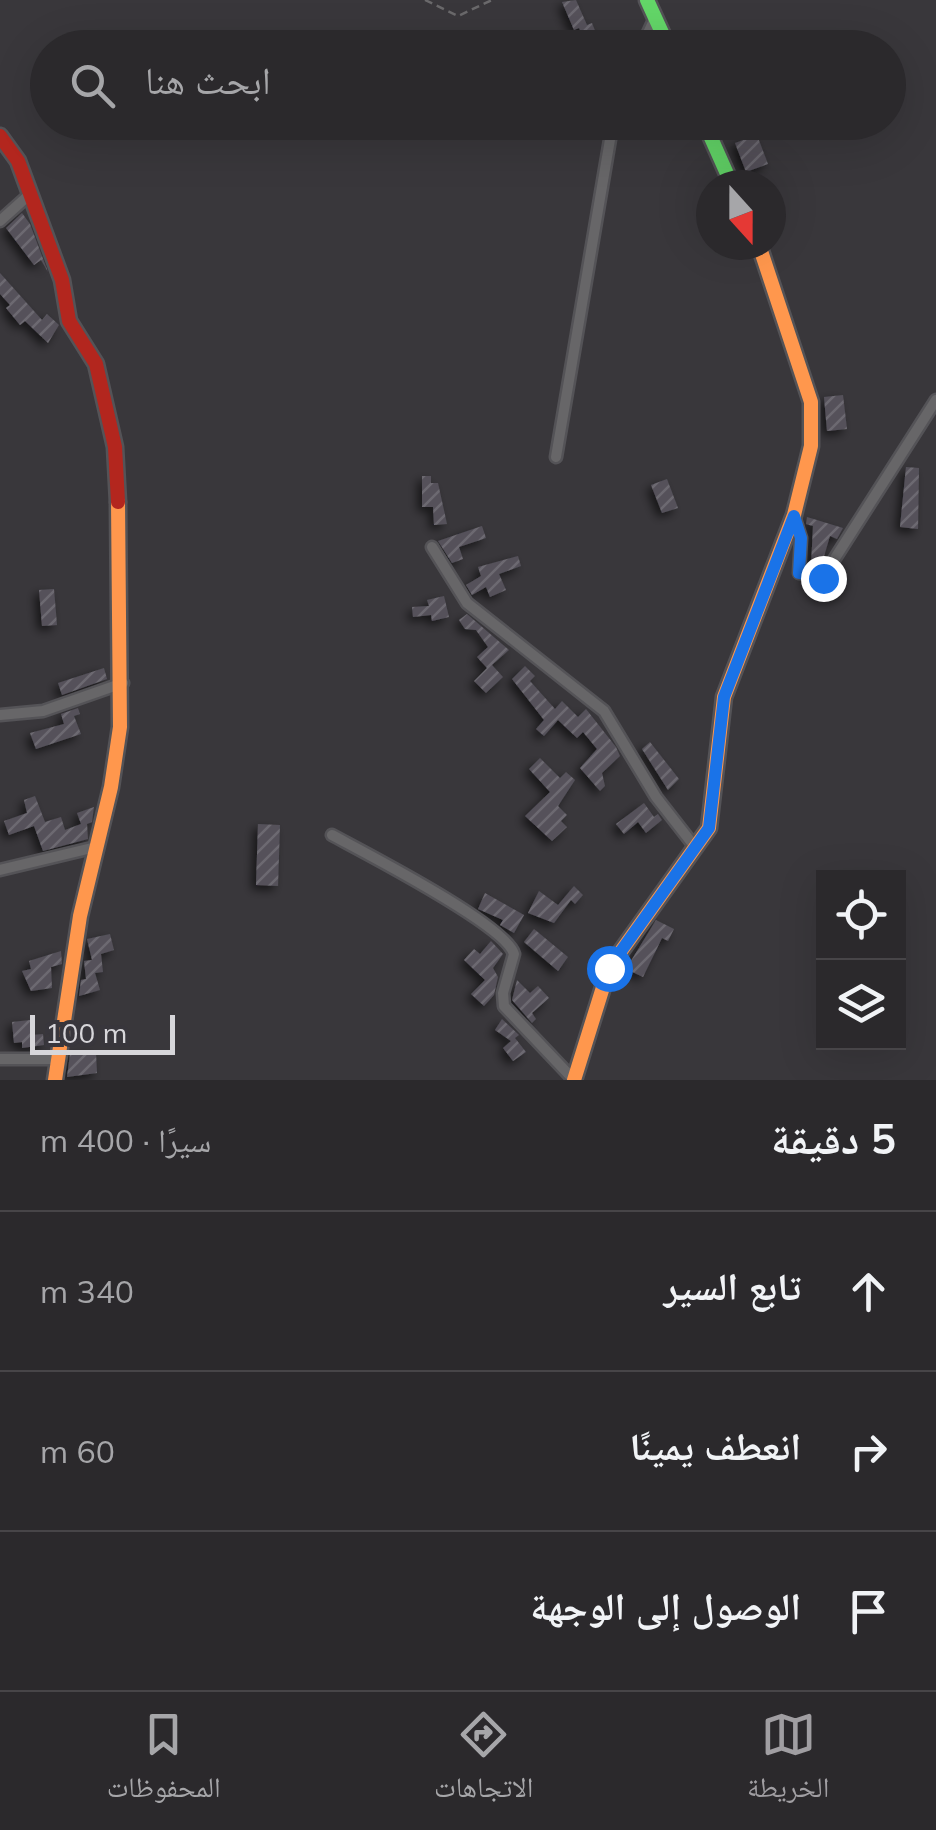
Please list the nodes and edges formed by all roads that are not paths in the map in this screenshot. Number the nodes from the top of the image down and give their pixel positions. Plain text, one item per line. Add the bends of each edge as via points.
1 (647, 0) edge
2 (656, 18) junction
3 (650, 30) edge
4 (661, 30) edge
5 (0, 136) edge
6 (610, 140) edge
7 (712, 140) edge
8 (725, 170) edge
9 (30, 195) junction
10 (0, 221) edge
11 (764, 260) edge
12 (936, 400) edge
13 (556, 457) dead end
14 (794, 516) junction
15 (432, 548) dead end
16 (123, 684) junction
17 (0, 715) edge
18 (332, 836) dead end
19 (96, 847) junction
20 (695, 847) junction
21 (0, 870) edge
22 (0, 1059) edge
23 (58, 1060) junction
24 (55, 1080) edge
25 (574, 1080) edge

1 - 2 street
2 - 3 street
2 - 4 street
5 - 9 street
6 - 13 street
7 - 8 street
9 - 10 street
9 - 16 street via 62,280 69,320 96,364 112,433
11 - 14 street via 810,402 811,446
12 - 14 street via 823,578 799,573 801,538
14 - 20 street via 724,697 709,828
15 - 20 street via 468,603 604,711
16 - 17 street via 43,710
16 - 19 street
18 - 25 street via 416,880 504,939 514,954 504,1006
19 - 21 street
19 - 23 street
20 - 25 street via 609,968
22 - 23 street
23 - 24 street

